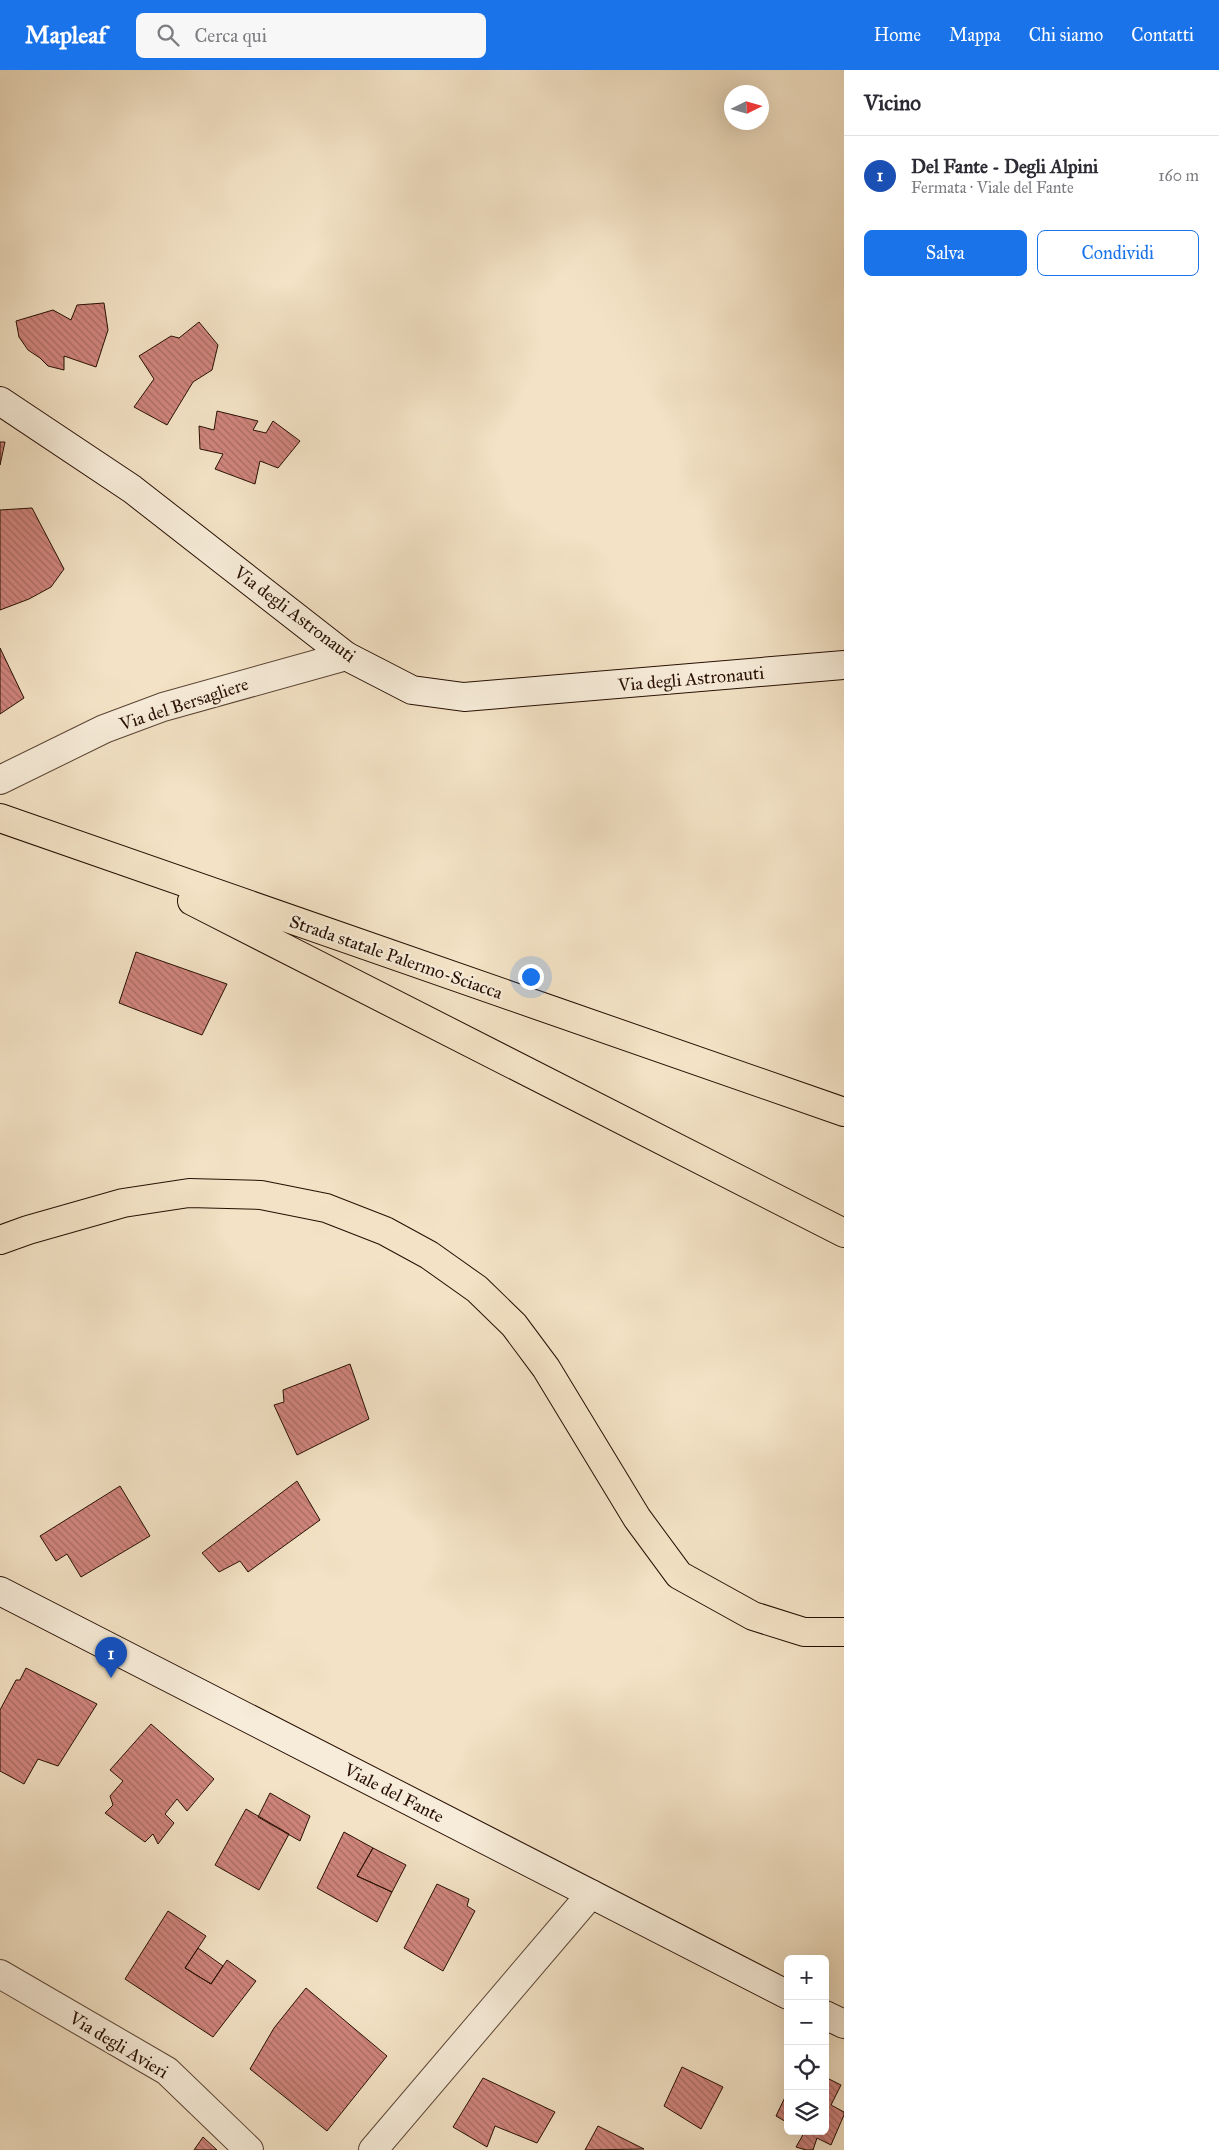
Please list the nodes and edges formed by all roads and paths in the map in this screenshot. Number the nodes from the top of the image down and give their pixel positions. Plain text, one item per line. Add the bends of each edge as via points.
1 (0, 402) edge
2 (346, 656) junction
3 (844, 665) edge
4 (0, 780) edge
5 (0, 818) edge
6 (90, 850) junction
7 (844, 1112) edge
8 (844, 1233) edge
9 (0, 1240) edge
10 (0, 1591) edge
11 (844, 1632) edge
12 (591, 1894) junction
13 (0, 1974) edge
14 (784, 1993) edge
15 (829, 2017) edge
16 (844, 2024) edge
17 (249, 2150) edge
18 (373, 2150) edge

1 - 2 street, Via degli Astronauti via 132,490
2 - 3 street, Via degli Astronauti via 412,690 464,697
2 - 4 street, Via del Bersagliere via 163,707 104,729
5 - 6 main road
6 - 7 main road, Strada statale Palermo-Sciacca
6 - 8 main road
9 - 11 main road via 123,1203 189,1193 260,1195 326,1208 385,1231 428,1255 476,1289 514,1325 546,1368 637,1518 679,1575 753,1616 804,1632
10 - 12 street, Viale del Fante
12 - 14 street, Viale del Fante
12 - 18 street
13 - 17 street, Via degli Avieri via 166,2071
15 - 16 street

